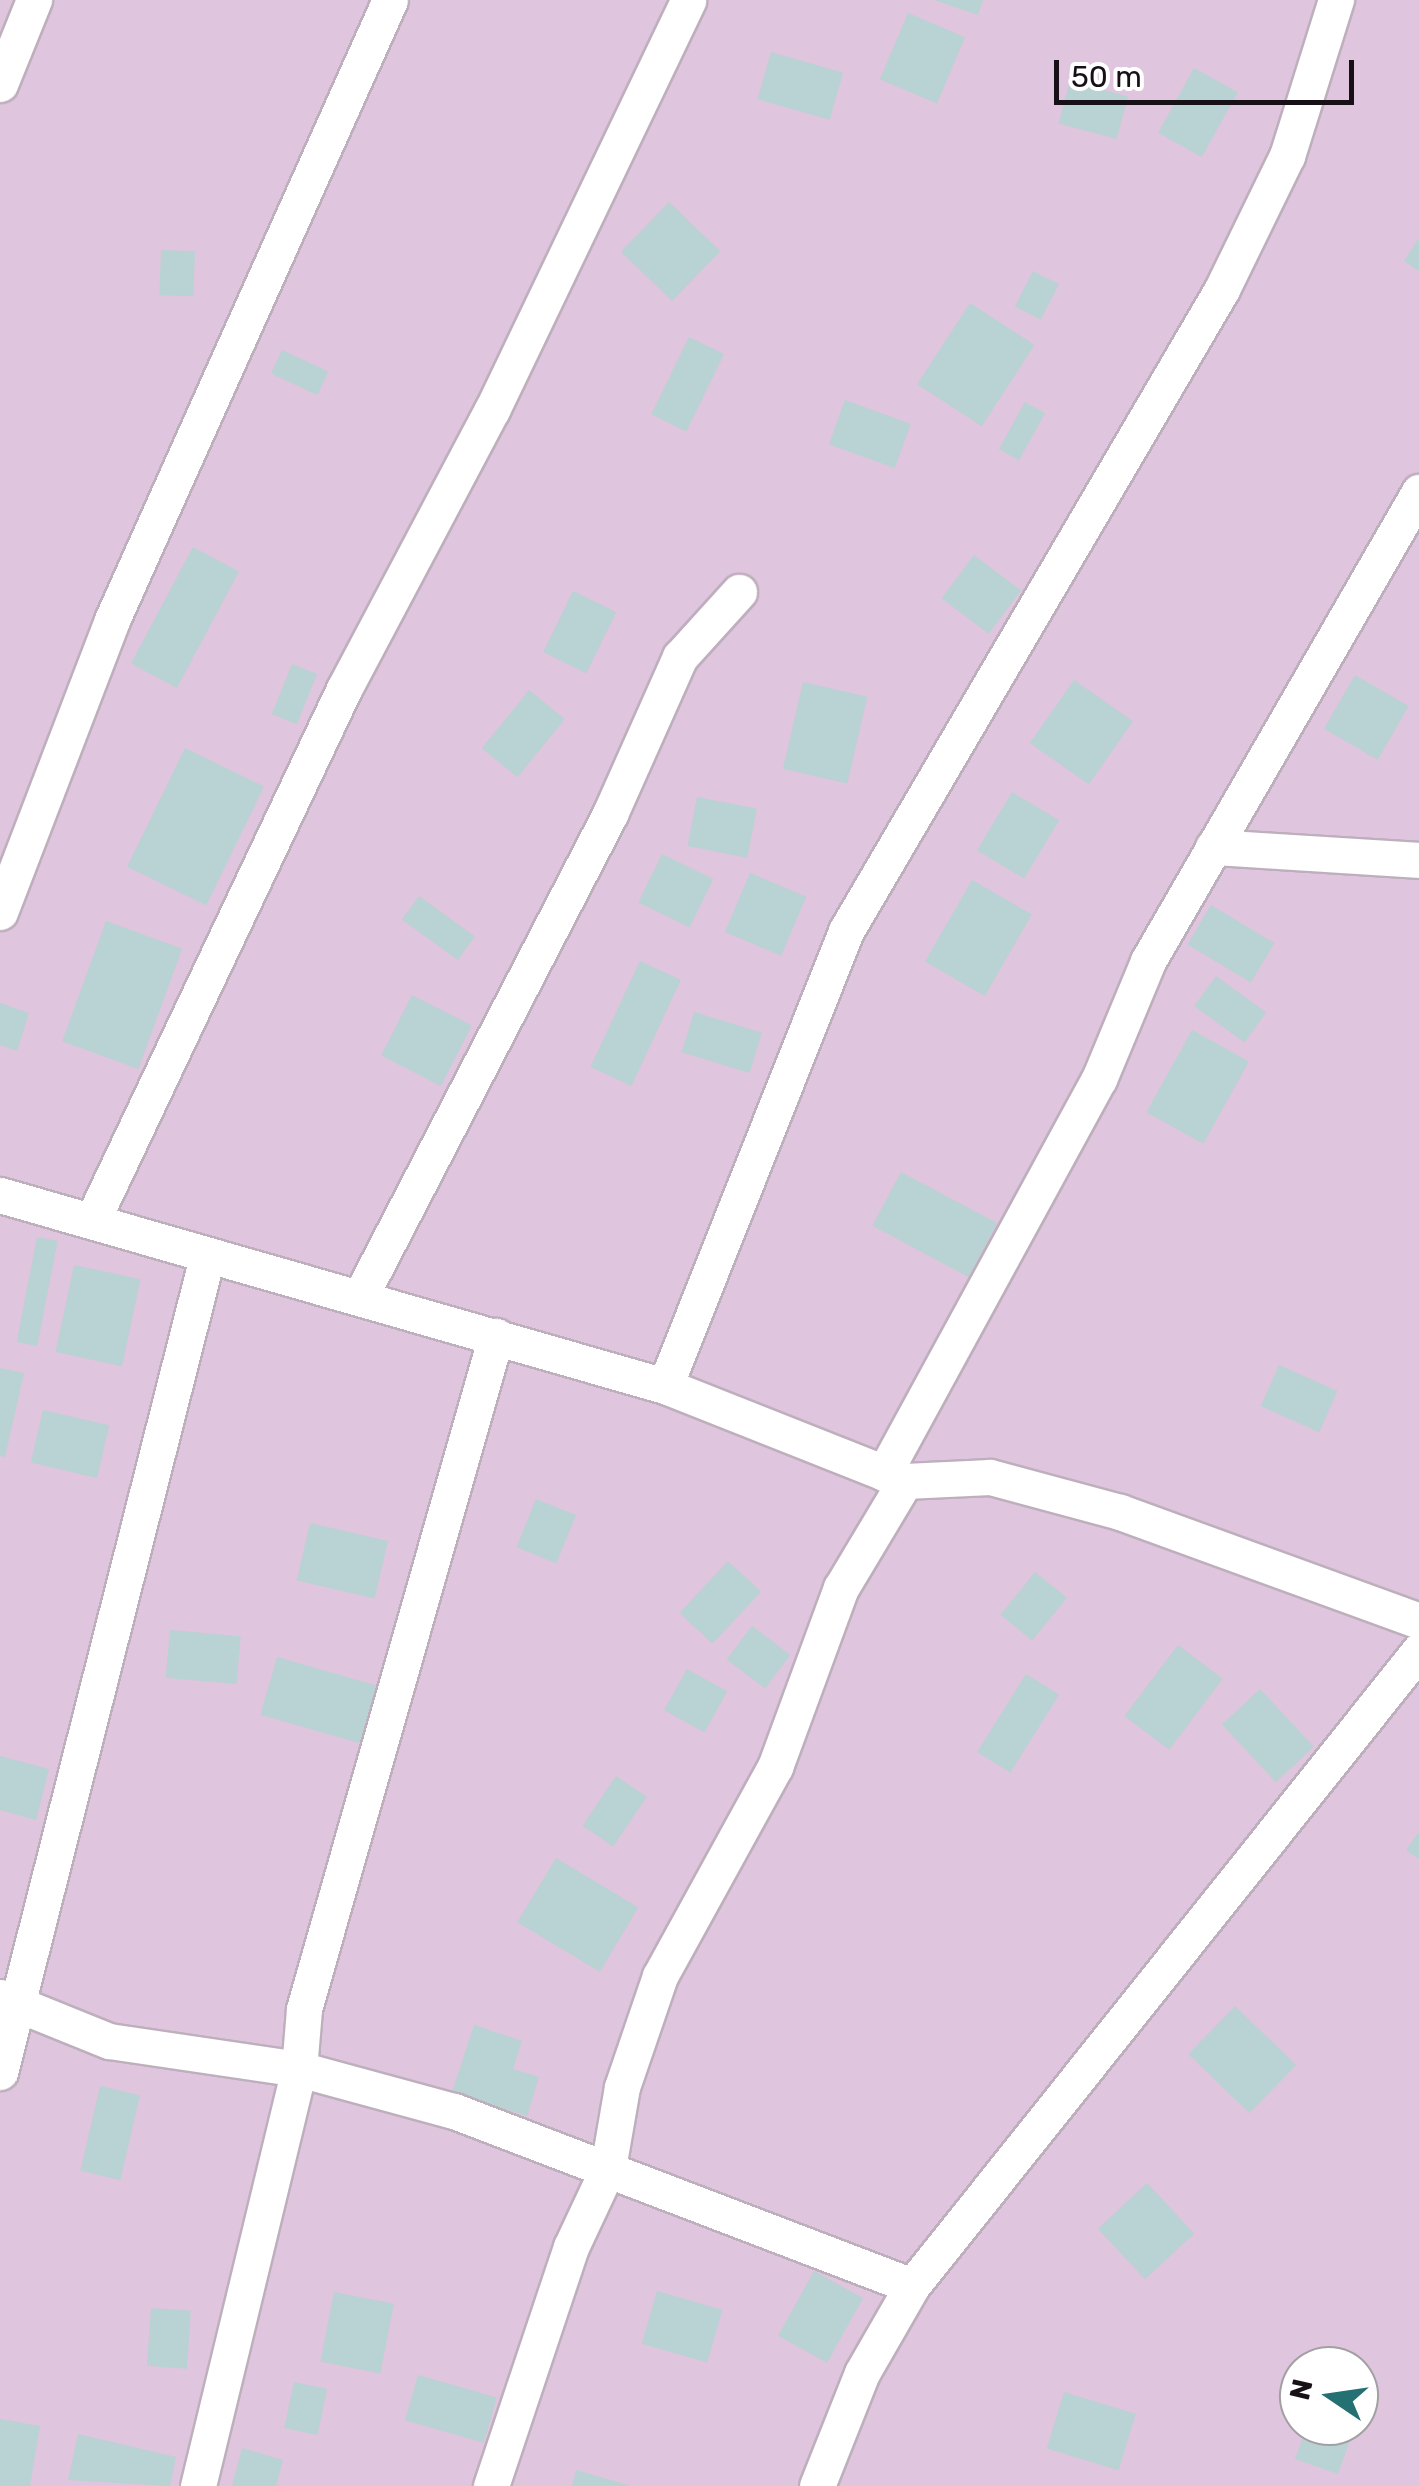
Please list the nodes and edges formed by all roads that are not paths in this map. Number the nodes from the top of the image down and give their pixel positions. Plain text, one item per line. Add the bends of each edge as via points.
1 (34, 0) edge
2 (390, 0) edge
3 (688, 0) edge
4 (1336, 0) edge
5 (0, 84) edge
6 (1419, 492) edge
7 (739, 592) dead end
8 (1214, 847) junction
9 (1419, 860) edge
10 (0, 912) edge
11 (0, 1196) edge
12 (93, 1220) junction
13 (207, 1257) junction
14 (361, 1295) junction
15 (496, 1336) junction
16 (666, 1386) junction
17 (894, 1477) junction
18 (1419, 1622) edge
19 (1419, 1651) edge
20 (10, 2001) edge
21 (299, 2069) junction
22 (0, 2072) edge
23 (608, 2168) junction
24 (912, 2286) junction
25 (198, 2486) edge
26 (491, 2486) edge
27 (817, 2486) edge

1 - 5 street
2 - 10 street via 112,620
3 - 12 street via 492,410 344,688
4 - 16 street via 1286,156 1222,289 846,931
6 - 8 street
7 - 14 street via 680,657 610,814
8 - 9 street
8 - 17 street
11 - 12 street
12 - 13 street
13 - 14 street
13 - 20 street
14 - 15 street
15 - 16 street
15 - 21 street via 304,2009
16 - 17 street
17 - 18 street via 990,1477 1040,1489
17 - 23 street via 841,1588 775,1766 682,1924 622,2087
19 - 24 street
20 - 21 street via 109,2042
20 - 22 street
21 - 23 street via 454,2111
21 - 25 street
23 - 24 street
23 - 26 street via 571,2247
24 - 27 street via 862,2373

